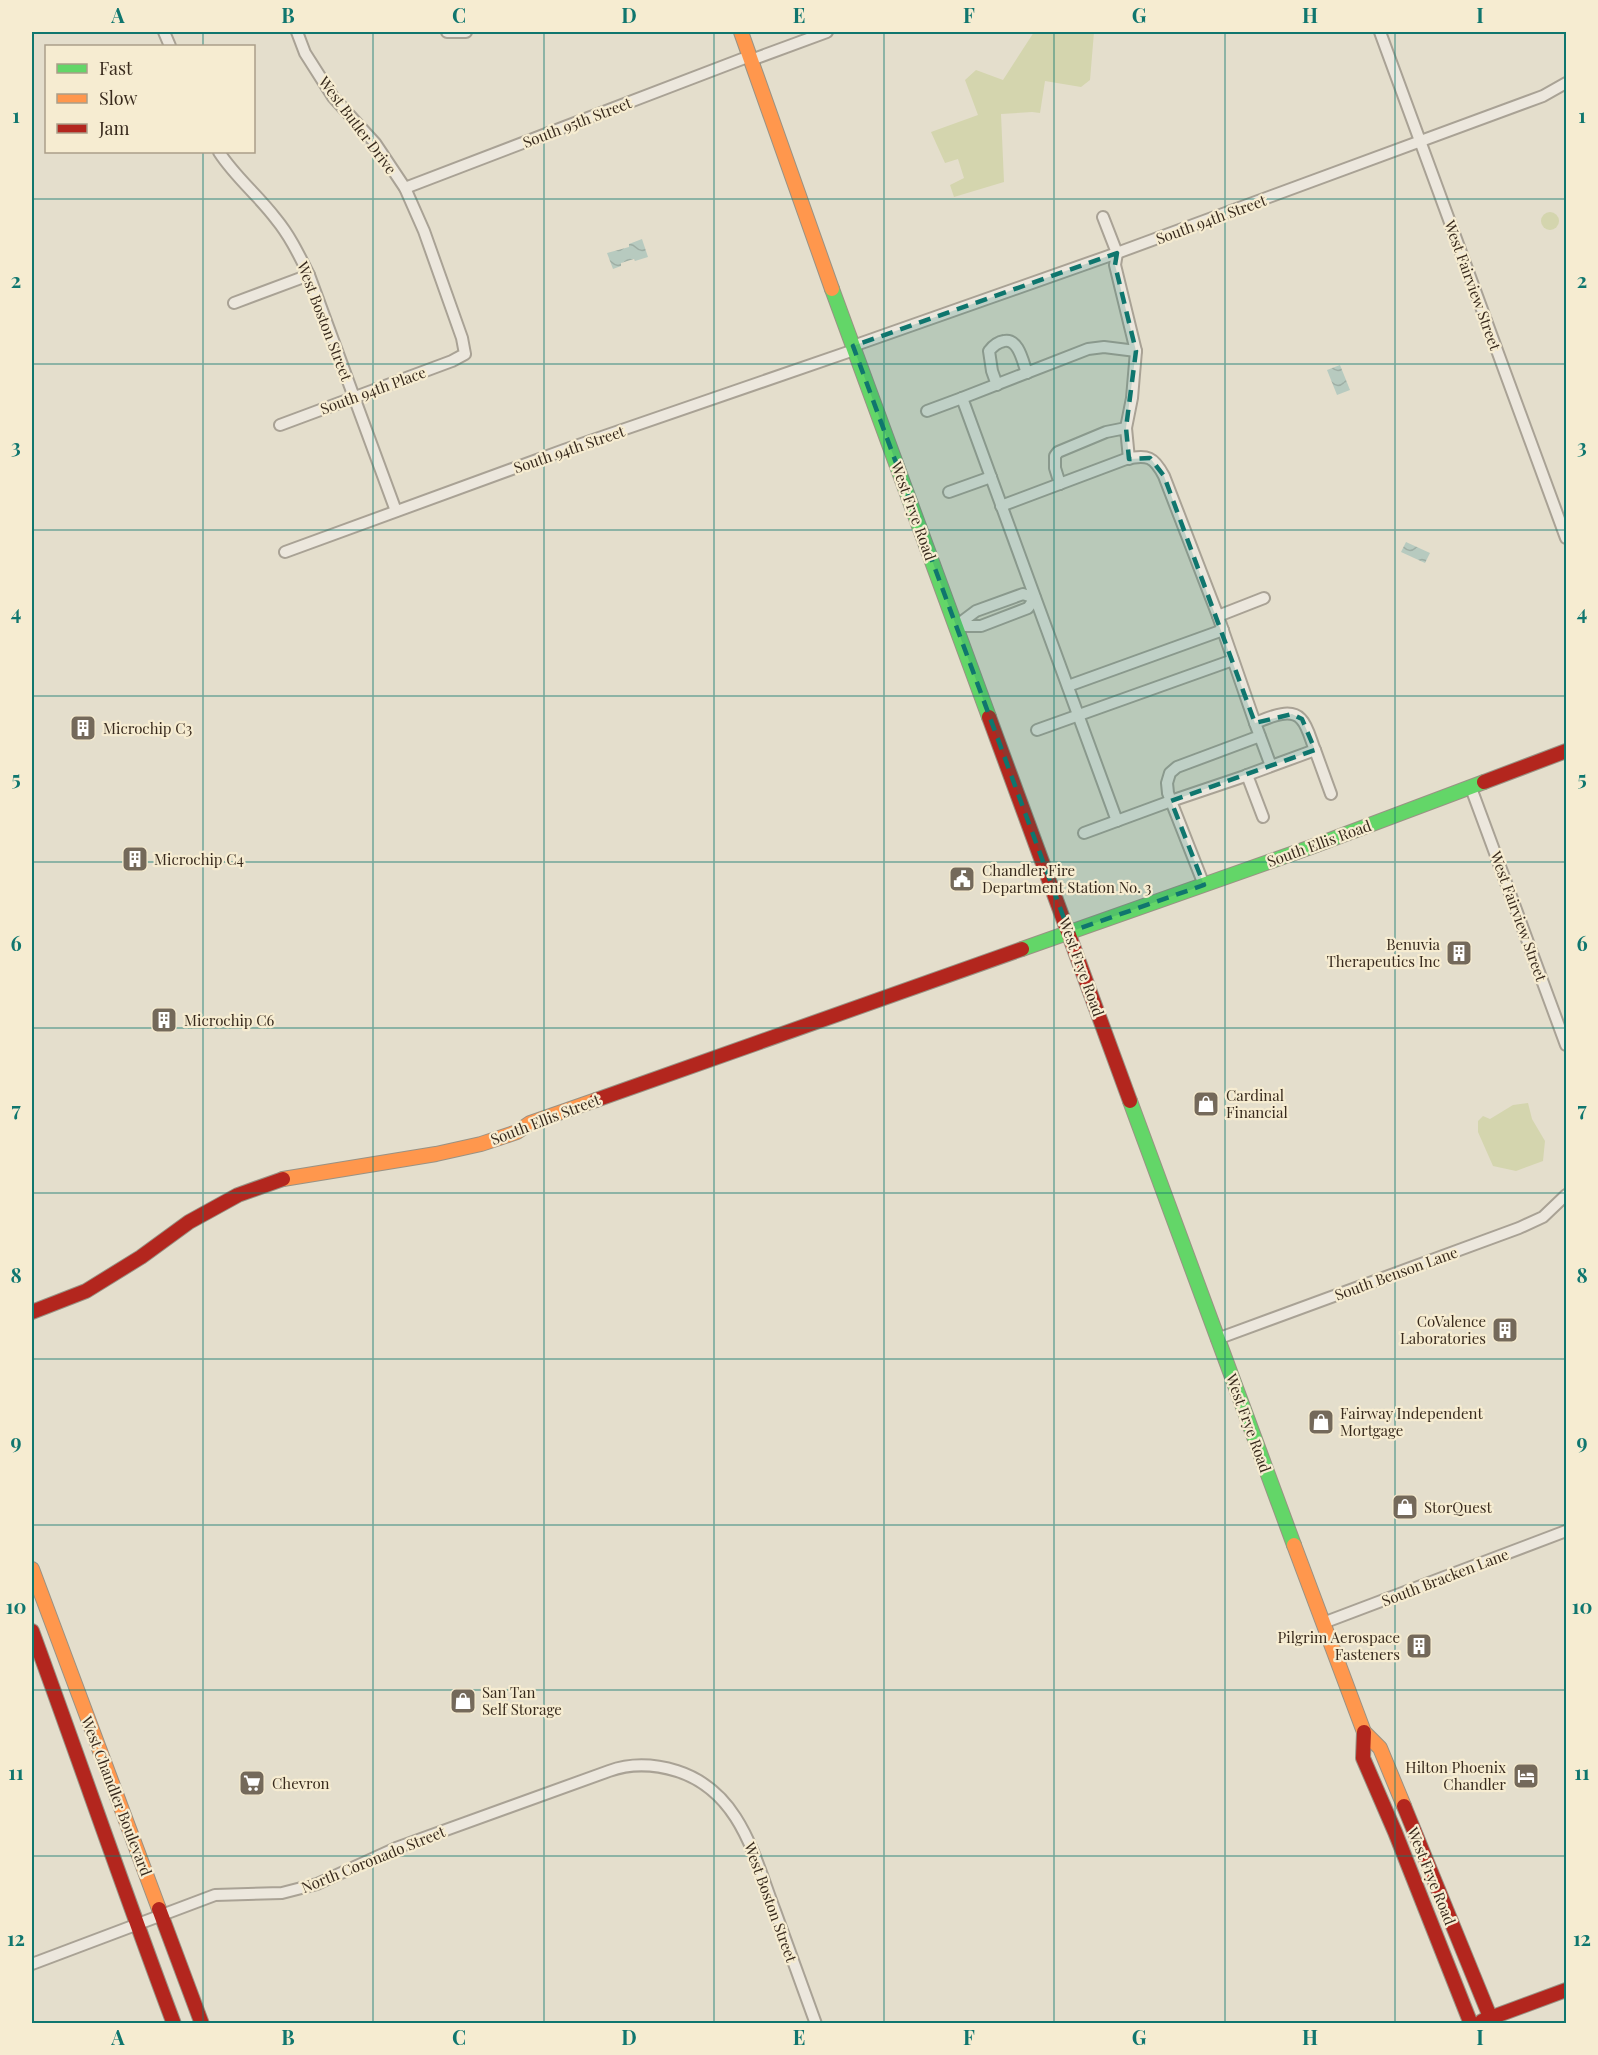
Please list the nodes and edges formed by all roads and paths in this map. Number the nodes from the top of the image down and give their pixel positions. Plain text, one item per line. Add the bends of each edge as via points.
1 (297, 32) edge
2 (447, 32) edge
3 (466, 32) edge
4 (741, 32) edge
5 (827, 32) edge
6 (1380, 32) edge
7 (750, 58) junction
8 (1566, 83) edge
9 (1420, 142) junction
10 (220, 153) edge
11 (405, 188) junction
12 (1103, 217) dead end
13 (1117, 253) junction
14 (309, 275) junction
15 (234, 303) dead end
16 (853, 348) junction
17 (1136, 351) junction
18 (465, 354) joint
19 (1027, 373) junction
20 (997, 385) junction
21 (353, 398) junction
22 (962, 398) junction
23 (927, 411) dead end
24 (280, 425) dead end
25 (1126, 428) junction
26 (1129, 459) junction
27 (991, 477) junction
28 (1060, 484) junction
29 (949, 492) dead end
30 (1001, 506) junction
31 (396, 511) junction
32 (1566, 538) edge
33 (285, 552) dead end
34 (1035, 598) junction
35 (1264, 598) dead end
36 (1218, 616) junction
37 (956, 626) junction
38 (1223, 630) junction
39 (1233, 660) junction
40 (1068, 687) junction
41 (1079, 716) junction
42 (1255, 723) junction
43 (1037, 730) dead end
44 (1260, 736) junction
45 (1315, 750) junction
46 (1566, 751) edge
47 (1271, 766) junction
48 (1248, 775) junction
49 (1471, 788) junction
50 (1331, 794) dead end
51 (1171, 801) junction
52 (1263, 817) dead end
53 (1117, 821) junction
54 (1084, 833) dead end
55 (1204, 885) junction
56 (1069, 932) junction
57 (1566, 1045) edge
58 (1566, 1194) edge
59 (32, 1312) edge
60 (1217, 1338) junction
61 (1566, 1531) edge
62 (32, 1569) edge
63 (1323, 1623) junction
64 (32, 1631) edge
65 (37, 1645) junction
66 (85, 1712) junction
67 (1364, 1732) junction
68 (712, 1788) joint
69 (1441, 1897) junction
70 (1424, 1904) junction
71 (161, 1914) junction
72 (136, 1924) junction
73 (32, 1964) edge
74 (1566, 1990) edge
75 (1492, 2021) edge
76 (174, 2024) edge
77 (202, 2024) edge
78 (816, 2024) edge
79 (1471, 2024) edge
80 (1476, 2024) edge

1 - 11 street, West Butler Drive via 305,53 333,97 375,143
2 - 3 street
4 - 7 street, West Frye Road
5 - 7 street, South 95th Street
6 - 9 street, West Fairview Street
7 - 11 street, South 95th Street
7 - 16 street, West Frye Road
8 - 9 street, South 94th Street via 1543,96
9 - 13 street, South 94th Street
9 - 32 street, West Fairview Street
10 - 14 street, West Boston Street via 276,218
11 - 18 street, West Butler Drive
12 - 13 street
13 - 16 street, South 94th Street
13 - 17 street via 1115,265
14 - 15 street
14 - 21 street, West Boston Street
16 - 31 street, South 94th Street
16 - 37 street, West Frye Road
17 - 19 street via 1088,349
17 - 25 street
18 - 21 street, South 94th Place
19 - 20 street
19 - 20 street via 1016,345 1010,340 1002,341 989,351
20 - 22 street
21 - 24 street, South 94th Place
21 - 31 street, West Boston Street
22 - 23 street
22 - 27 street
25 - 26 street
25 - 28 street via 1106,432 1058,453 1054,462
26 - 28 street
26 - 36 street via 1140,456 1158,464
27 - 29 street
27 - 30 street
28 - 30 street
30 - 34 street
31 - 33 street, South 94th Street
34 - 37 street via 1028,608 981,626
34 - 37 street via 1023,594 976,611
34 - 40 street
35 - 36 street
36 - 38 street
37 - 56 street, West Frye Road
38 - 39 street
38 - 40 street
39 - 41 street
39 - 42 street
40 - 41 street
41 - 43 street
41 - 53 street
42 - 44 street
42 - 45 street via 1292,714 1302,719
44 - 47 street
44 - 51 street via 1177,767 1167,783
45 - 47 street
45 - 50 street
46 - 49 street, South Ellis Road
47 - 48 street
48 - 51 street
48 - 52 street
49 - 55 street, South Ellis Road
49 - 57 street, West Fairview Street
51 - 53 street
51 - 55 street
53 - 54 street
55 - 56 street, South Ellis Road
56 - 59 street, South Ellis Street via 530,1123 518,1132 481,1144 287,1178 257,1188 189,1222 86,1291
56 - 60 street, West Frye Road
58 - 60 street, South Benson Lane via 1543,1217 1519,1228
60 - 63 street, West Frye Road
61 - 63 street, South Bracken Lane
62 - 66 street, West Chandler Boulevard
63 - 67 street, West Frye Road
64 - 65 street, West Chandler Boulevard
65 - 66 street via 51,1654 70,1697
65 - 72 street, West Chandler Boulevard
66 - 71 street, West Chandler Boulevard
67 - 69 street, West Frye Road via 1380,1748
67 - 70 street, West Frye Road via 1363,1758
68 - 71 street, North Coronado Street via 669,1768 619,1767 396,1848 317,1884 282,1893 215,1895
68 - 78 street, West Boston Street via 734,1812 749,1841
69 - 70 street
69 - 75 street, West Frye Road
70 - 79 street, West Frye Road
71 - 72 street, North Coronado Street
71 - 77 street, West Chandler Boulevard
72 - 73 street, North Coronado Street
72 - 76 street, West Chandler Boulevard
74 - 75 street
75 - 80 street

